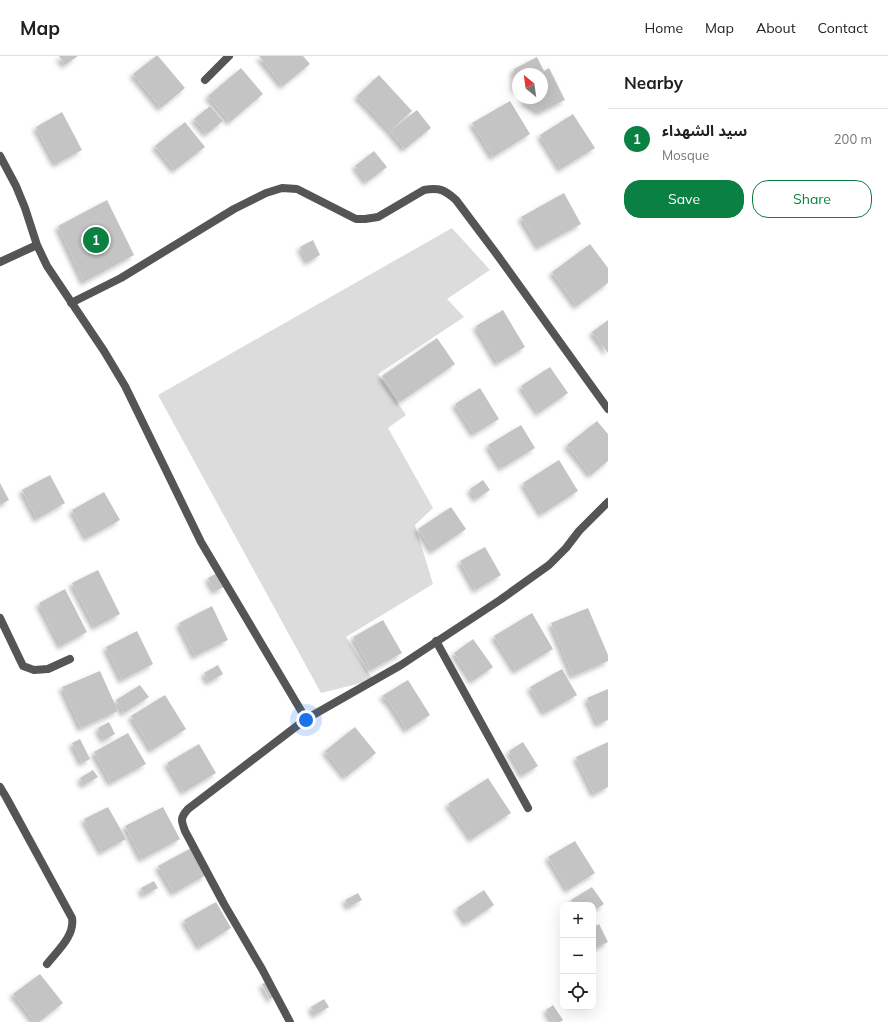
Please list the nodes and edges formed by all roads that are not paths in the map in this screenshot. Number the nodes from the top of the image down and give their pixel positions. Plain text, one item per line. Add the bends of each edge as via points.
1 (229, 56) edge
2 (205, 80) dead end
3 (0, 156) edge
4 (37, 245) junction
5 (0, 262) edge
6 (71, 303) junction
7 (608, 410) edge
8 (608, 502) edge
9 (0, 618) edge
10 (436, 641) junction
11 (70, 659) dead end
12 (306, 719) junction
13 (0, 787) edge
14 (528, 808) dead end
15 (47, 964) dead end
16 (290, 1022) edge

1 - 2 street
3 - 4 street via 16,186
4 - 5 street
4 - 6 street
6 - 7 street via 121,278 234,209 282,188 297,189 356,219 378,217 424,190 442,190 456,200 484,237
6 - 12 street via 125,386 201,542
8 - 10 street via 549,565
9 - 11 street via 23,666 34,670 48,668
10 - 12 street via 401,665
10 - 14 street
12 - 16 street via 188,809 181,819 192,845
13 - 15 street via 72,918 72,929 65,942

